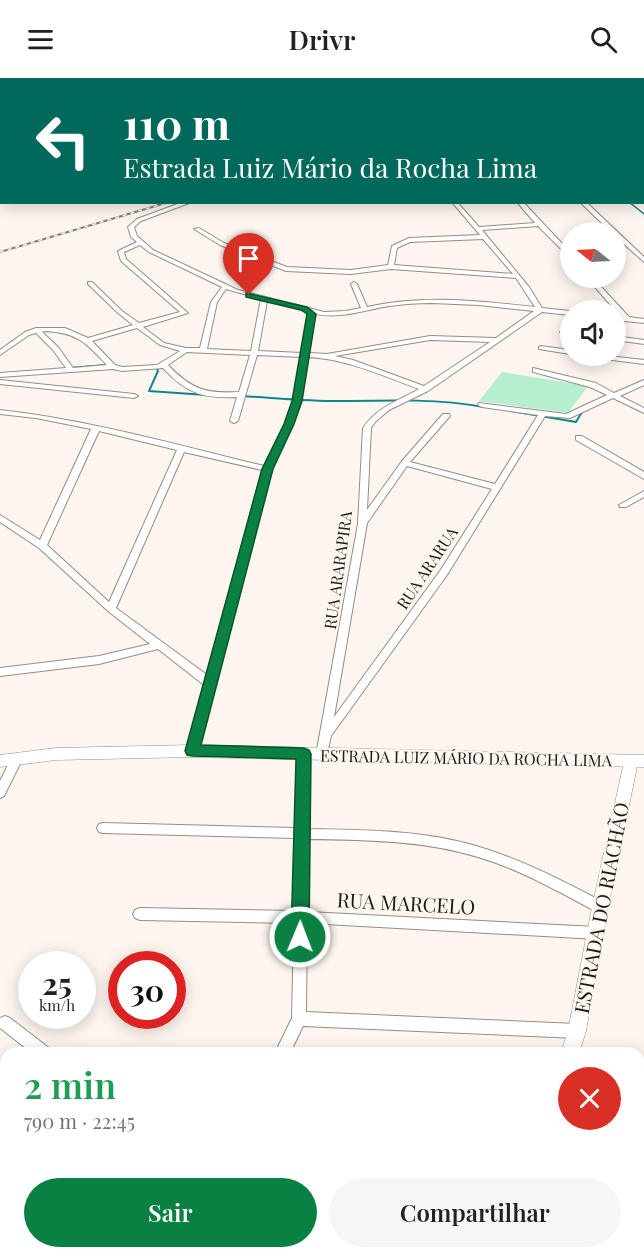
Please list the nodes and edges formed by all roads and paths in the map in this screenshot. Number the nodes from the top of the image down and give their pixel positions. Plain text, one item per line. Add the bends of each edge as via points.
1 (185, 204) edge
2 (456, 204) edge
3 (521, 204) edge
4 (584, 204) edge
5 (603, 222) edge
6 (540, 224) junction
7 (197, 229) dead end
8 (478, 229) junction
9 (484, 237) junction
10 (140, 243) junction
11 (560, 243) edge
12 (626, 244) edge
13 (644, 260) edge
14 (391, 267) junction
15 (517, 276) junction
16 (90, 283) dead end
17 (354, 284) dead end
18 (226, 285) junction
19 (599, 288) edge
20 (264, 299) junction
21 (365, 310) junction
22 (540, 310) junction
23 (560, 312) edge
24 (312, 314) junction
25 (627, 319) joint
26 (644, 321) edge
27 (138, 327) junction
28 (36, 330) junction
29 (87, 340) junction
30 (496, 340) junction
31 (626, 340) edge
32 (644, 342) edge
33 (541, 348) dead end
34 (186, 350) junction
35 (203, 351) junction
36 (254, 351) junction
37 (560, 351) edge
38 (0, 354) edge
39 (305, 354) junction
40 (325, 356) junction
41 (626, 360) edge
42 (644, 362) edge
43 (111, 365) junction
44 (164, 365) junction
45 (71, 370) junction
46 (536, 370) dead end
47 (0, 375) edge
48 (0, 382) edge
49 (644, 382) edge
50 (425, 389) junction
51 (615, 395) junction
52 (134, 396) dead end
53 (241, 396) junction
54 (482, 405) dead end
55 (644, 411) edge
56 (0, 412) edge
57 (543, 413) junction
58 (446, 416) dead end
59 (234, 421) dead end
60 (96, 428) junction
61 (579, 438) dead end
62 (182, 448) junction
63 (405, 463) junction
64 (267, 469) junction
65 (644, 476) edge
66 (498, 488) junction
67 (644, 494) edge
68 (623, 505) dead end
69 (0, 518) edge
70 (362, 524) junction
71 (42, 546) junction
72 (111, 609) junction
73 (160, 645) junction
74 (0, 672) edge
75 (211, 684) junction
76 (328, 734) junction
77 (192, 751) junction
78 (304, 754) junction
79 (322, 755) junction
80 (17, 758) junction
81 (0, 760) edge
82 (638, 762) edge
83 (0, 793) edge
84 (103, 828) dead end
85 (302, 834) junction
86 (600, 907) junction
87 (140, 914) dead end
88 (300, 917) junction
89 (597, 933) junction
90 (299, 1019) junction
91 (5, 1023) dead end
92 (577, 1031) junction
93 (36, 1047) edge
94 (285, 1047) edge
95 (572, 1047) edge

1 - 10 street via 133,224 131,231
2 - 8 street
3 - 6 street
4 - 5 street
6 - 8 street
6 - 11 street
7 - 14 street via 222,244 286,269 351,272
8 - 9 street
9 - 14 street via 409,240 394,248
9 - 15 street
10 - 18 street
10 - 27 street via 121,251 123,260 185,313
12 - 13 street
14 - 15 street
15 - 22 street
16 - 27 street
17 - 21 street
18 - 20 street
18 - 35 street via 214,303
19 - 25 street
20 - 24 street via 304,308
20 - 36 street
21 - 22 street via 421,301
21 - 24 street
22 - 23 street
22 - 30 street, RUA ARARAPIRA
24 - 39 street
25 - 26 street
27 - 29 street
27 - 34 street via 159,343
28 - 29 street via 65,330
28 - 38 street via 20,337
28 - 45 street via 55,345
29 - 43 street
30 - 40 street via 430,338
30 - 50 street, RUA ARARAPIRA
31 - 32 street
33 - 37 street
34 - 35 street
34 - 44 street
35 - 36 street
36 - 39 street
36 - 53 street
39 - 40 street
39 - 64 street via 298,397
40 - 50 street
41 - 42 street
43 - 44 street via 151,369
43 - 45 street
44 - 53 street via 179,382 197,393
45 - 47 street
46 - 51 street via 578,380
48 - 52 street
49 - 51 street
50 - 70 street, RUA ARARAPIRA via 372,419 367,428
51 - 55 street
51 - 57 street via 567,416
53 - 59 street
54 - 57 street
56 - 60 street
57 - 66 street, RUA ARARUA
58 - 63 street
60 - 62 street
60 - 71 street
61 - 65 street
62 - 64 street
62 - 72 street
63 - 66 street
63 - 70 street
64 - 75 street
66 - 76 street, RUA ARARUA via 444,573
67 - 68 street
69 - 71 street
70 - 76 street, RUA ARARAPIRA
71 - 72 street
72 - 73 street
73 - 74 street via 99,660
73 - 75 street
75 - 77 street
76 - 79 street, RUA ARARAPIRA
77 - 78 main road, ESTRADA LUIZ MÁRIO DA ROCHA LIMA
77 - 80 main road, ESTRADA LUIZ MÁRIO DA ROCHA LIMA
78 - 79 main road, ESTRADA LUIZ MÁRIO DA ROCHA LIMA
78 - 85 street
79 - 82 main road, ESTRADA LUIZ MÁRIO DA ROCHA LIMA
80 - 81 main road, ESTRADA LUIZ MÁRIO DA ROCHA LIMA
80 - 83 street
82 - 86 street, ESTRADA DO RIACHÃO
84 - 85 street
85 - 86 street via 388,836 477,851 529,870
85 - 88 street
86 - 89 street, ESTRADA DO RIACHÃO
87 - 88 street, RUA MARCELO
88 - 89 street, RUA MARCELO
88 - 90 street
89 - 92 street, ESTRADA DO RIACHÃO
90 - 92 street
90 - 94 street
91 - 93 street
92 - 95 street, ESTRADA DO RIACHÃO

